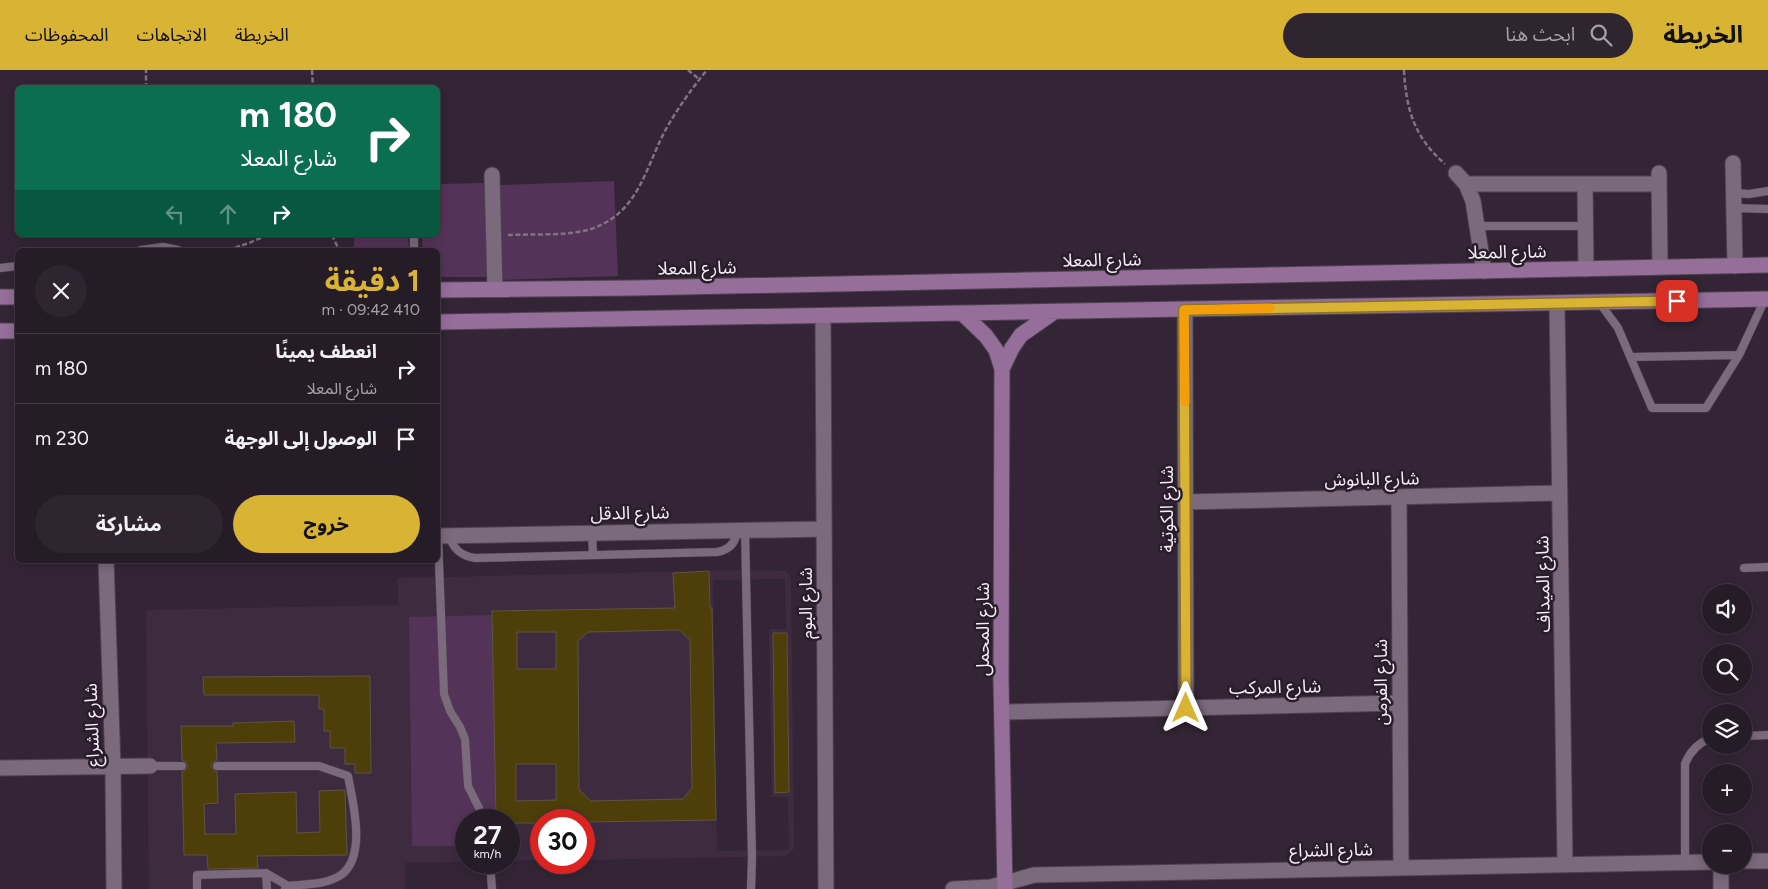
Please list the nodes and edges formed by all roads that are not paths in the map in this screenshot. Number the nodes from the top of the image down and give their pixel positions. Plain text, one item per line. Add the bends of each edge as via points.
1 (1733, 163) dead end
2 (492, 175) dead end
3 (1585, 184) junction
4 (1768, 190) edge
5 (1741, 201) junction
6 (1768, 209) edge
7 (1476, 226) junction
8 (1585, 226) junction
9 (155, 248) edge
10 (168, 248) edge
11 (1768, 265) edge
12 (15, 266) edge
13 (1735, 266) junction
14 (1660, 267) junction
15 (0, 268) edge
16 (1586, 269) junction
17 (1484, 271) junction
18 (495, 289) junction
19 (440, 290) edge
20 (0, 297) edge
21 (15, 297) edge
22 (1767, 299) edge
23 (1599, 302) junction
24 (1557, 303) junction
25 (1184, 310) junction
26 (1054, 312) junction
27 (963, 314) junction
28 (823, 316) junction
29 (440, 322) edge
30 (0, 331) edge
31 (15, 331) edge
32 (1739, 355) junction
33 (1631, 356) junction
34 (1002, 368) junction
35 (1560, 493) junction
36 (1398, 497) junction
37 (1186, 502) junction
38 (824, 529) junction
39 (741, 530) junction
40 (592, 533) junction
41 (441, 536) edge
42 (593, 555) junction
43 (106, 563) edge
44 (1768, 567) edge
45 (1744, 568) dead end
46 (1400, 703) junction
47 (1186, 708) junction
48 (1002, 712) junction
49 (1768, 735) edge
50 (1752, 736) edge
51 (1702, 743) edge
52 (150, 766) joint
53 (182, 766) dead end
54 (217, 766) dead end
55 (113, 767) junction
56 (0, 768) edge
57 (480, 809) edge
58 (1752, 861) edge
59 (1768, 861) edge
60 (1685, 862) junction
61 (1702, 862) edge
62 (1565, 864) junction
63 (1400, 868) junction
64 (266, 873) junction
65 (491, 874) edge
66 (1721, 874) edge
67 (1005, 886) edge
68 (287, 887) edge
69 (114, 889) edge
70 (197, 889) edge
71 (267, 889) edge
72 (492, 889) edge
73 (751, 889) edge
74 (826, 889) edge
75 (953, 889) edge
76 (1721, 889) edge

1 - 5 street
2 - 18 street
3 - 7 street via 1461,178 1473,201
3 - 8 street
3 - 14 street via 1659,179
4 - 5 lane
5 - 6 lane
5 - 13 street
7 - 8 lane
7 - 17 street
8 - 16 street
9 - 10 lane
11 - 13 street, شارع المعلا
12 - 15 lane
13 - 14 street, شارع المعلا
14 - 16 street, شارع المعلا
16 - 17 street, شارع المعلا
17 - 18 street, شارع المعلا
18 - 19 street, شارع المعلا
20 - 21 street
22 - 23 street
22 - 32 lane
23 - 24 street
23 - 33 lane via 1618,328
24 - 25 street
24 - 35 street, شارع الميداف
25 - 26 street
25 - 37 street, شارع الكوتية
26 - 27 street
26 - 34 street, شارع المحمل via 1021,335
27 - 28 street
27 - 34 street, شارع المحمل via 986,336 996,350
28 - 29 street
28 - 38 street, شارع البوم
30 - 31 street
32 - 33 lane
32 - 33 lane via 1706,408 1652,408
34 - 48 street, شارع المحمل
35 - 36 street, شارع البانوش
35 - 62 street, شارع الميداف
36 - 37 street, شارع البانوش
36 - 46 street, شارع الفرمن
37 - 47 street, شارع الكوتية
38 - 39 street, شارع الدقل
38 - 74 street, شارع البوم
39 - 40 street, شارع الدقل
39 - 42 lane via 729,548 717,552
39 - 73 lane
40 - 41 street, شارع الدقل
40 - 42 lane
41 - 42 lane via 469,557
41 - 57 lane via 444,694 465,739 468,786
43 - 55 street, شارع الشراع
44 - 45 lane
46 - 47 street, شارع المركب
46 - 63 street, شارع الفرمن
47 - 48 street, شارع المركب
48 - 67 street, شارع المحمل
49 - 50 lane
51 - 60 lane via 1692,750 1683,772
52 - 53 lane
52 - 55 street
54 - 68 lane via 319,766 348,776 355,816 355,852 351,865 340,876 327,881
55 - 56 street
55 - 69 street, شارع الشراع
58 - 59 street
60 - 61 street, شارع الشراع
60 - 62 street, شارع الشراع
62 - 63 street, شارع الشراع
63 - 67 street, شارع الشراع via 1034,875
64 - 68 lane
64 - 70 lane via 197,875
64 - 71 lane
65 - 72 lane
66 - 76 street
67 - 75 street, شارع الشراع

